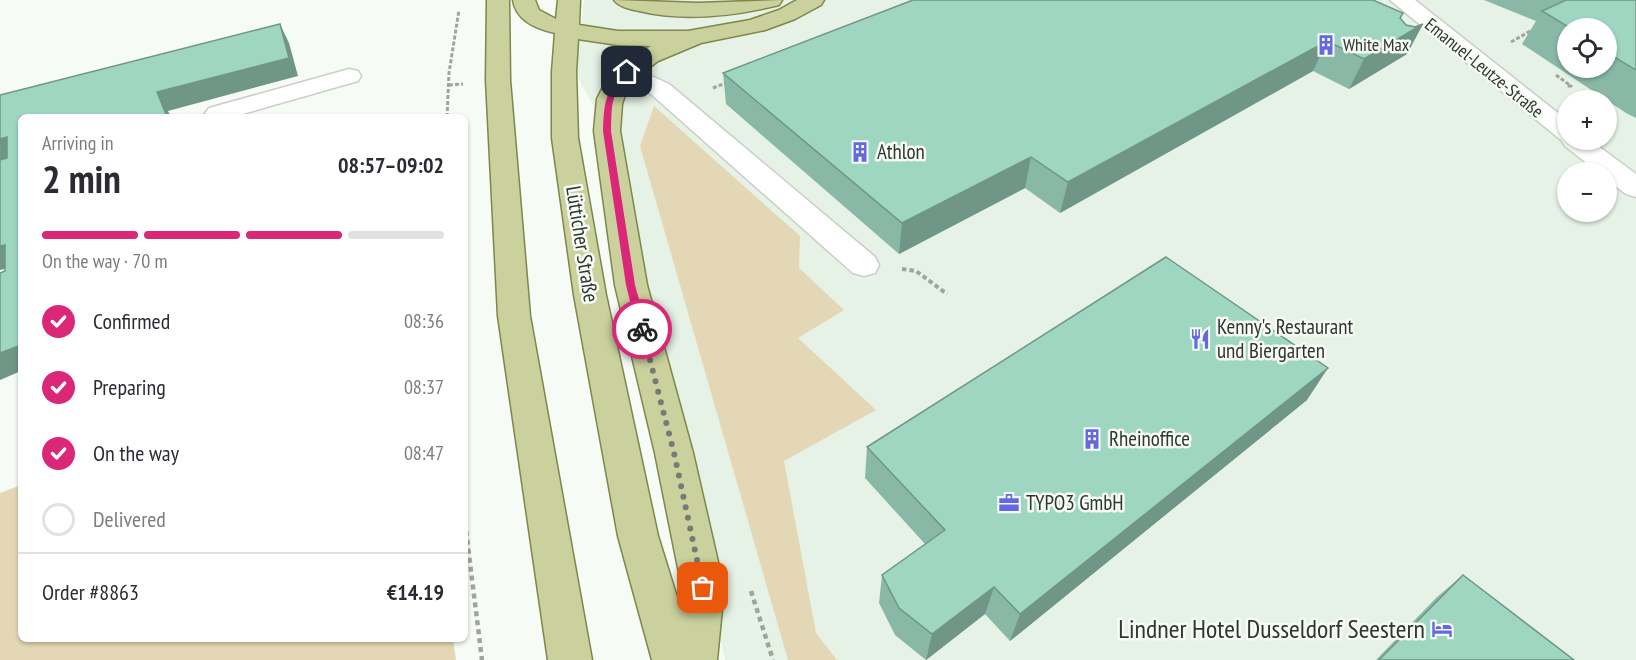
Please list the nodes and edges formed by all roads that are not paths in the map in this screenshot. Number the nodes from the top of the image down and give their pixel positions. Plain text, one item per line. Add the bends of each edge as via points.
1 (498, 0) edge
2 (524, 0) edge
3 (569, 0) edge
4 (625, 0) edge
5 (771, 0) edge
6 (813, 0) edge
7 (1401, 0) edge
8 (567, 30) junction
9 (1443, 36) junction
10 (696, 37) junction
11 (1416, 39) edge
12 (627, 72) junction
13 (349, 76) dead end
14 (221, 114) edge
15 (1557, 126) edge
16 (1589, 150) edge
17 (1630, 178) edge
18 (864, 264) road end
19 (570, 660) edge
20 (674, 660) edge
21 (695, 660) edge

1 - 19 main road via 498,80 514,316
2 - 8 main road via 530,14 543,23
3 - 8 main road, Lütticher Straße
4 - 5 main road via 665,8 712,10
6 - 10 main road via 779,17
7 - 9 street, Emanuel-Leutze-Straße
8 - 10 main road via 614,39
8 - 20 main road, Lütticher Straße via 565,138 590,295 638,536
9 - 11 street
9 - 15 street, Emanuel-Leutze-Straße
10 - 12 main road via 651,55
12 - 18 street via 660,89
12 - 21 main road via 614,87 608,105 607,131 631,285 703,588
13 - 14 street
16 - 17 street

